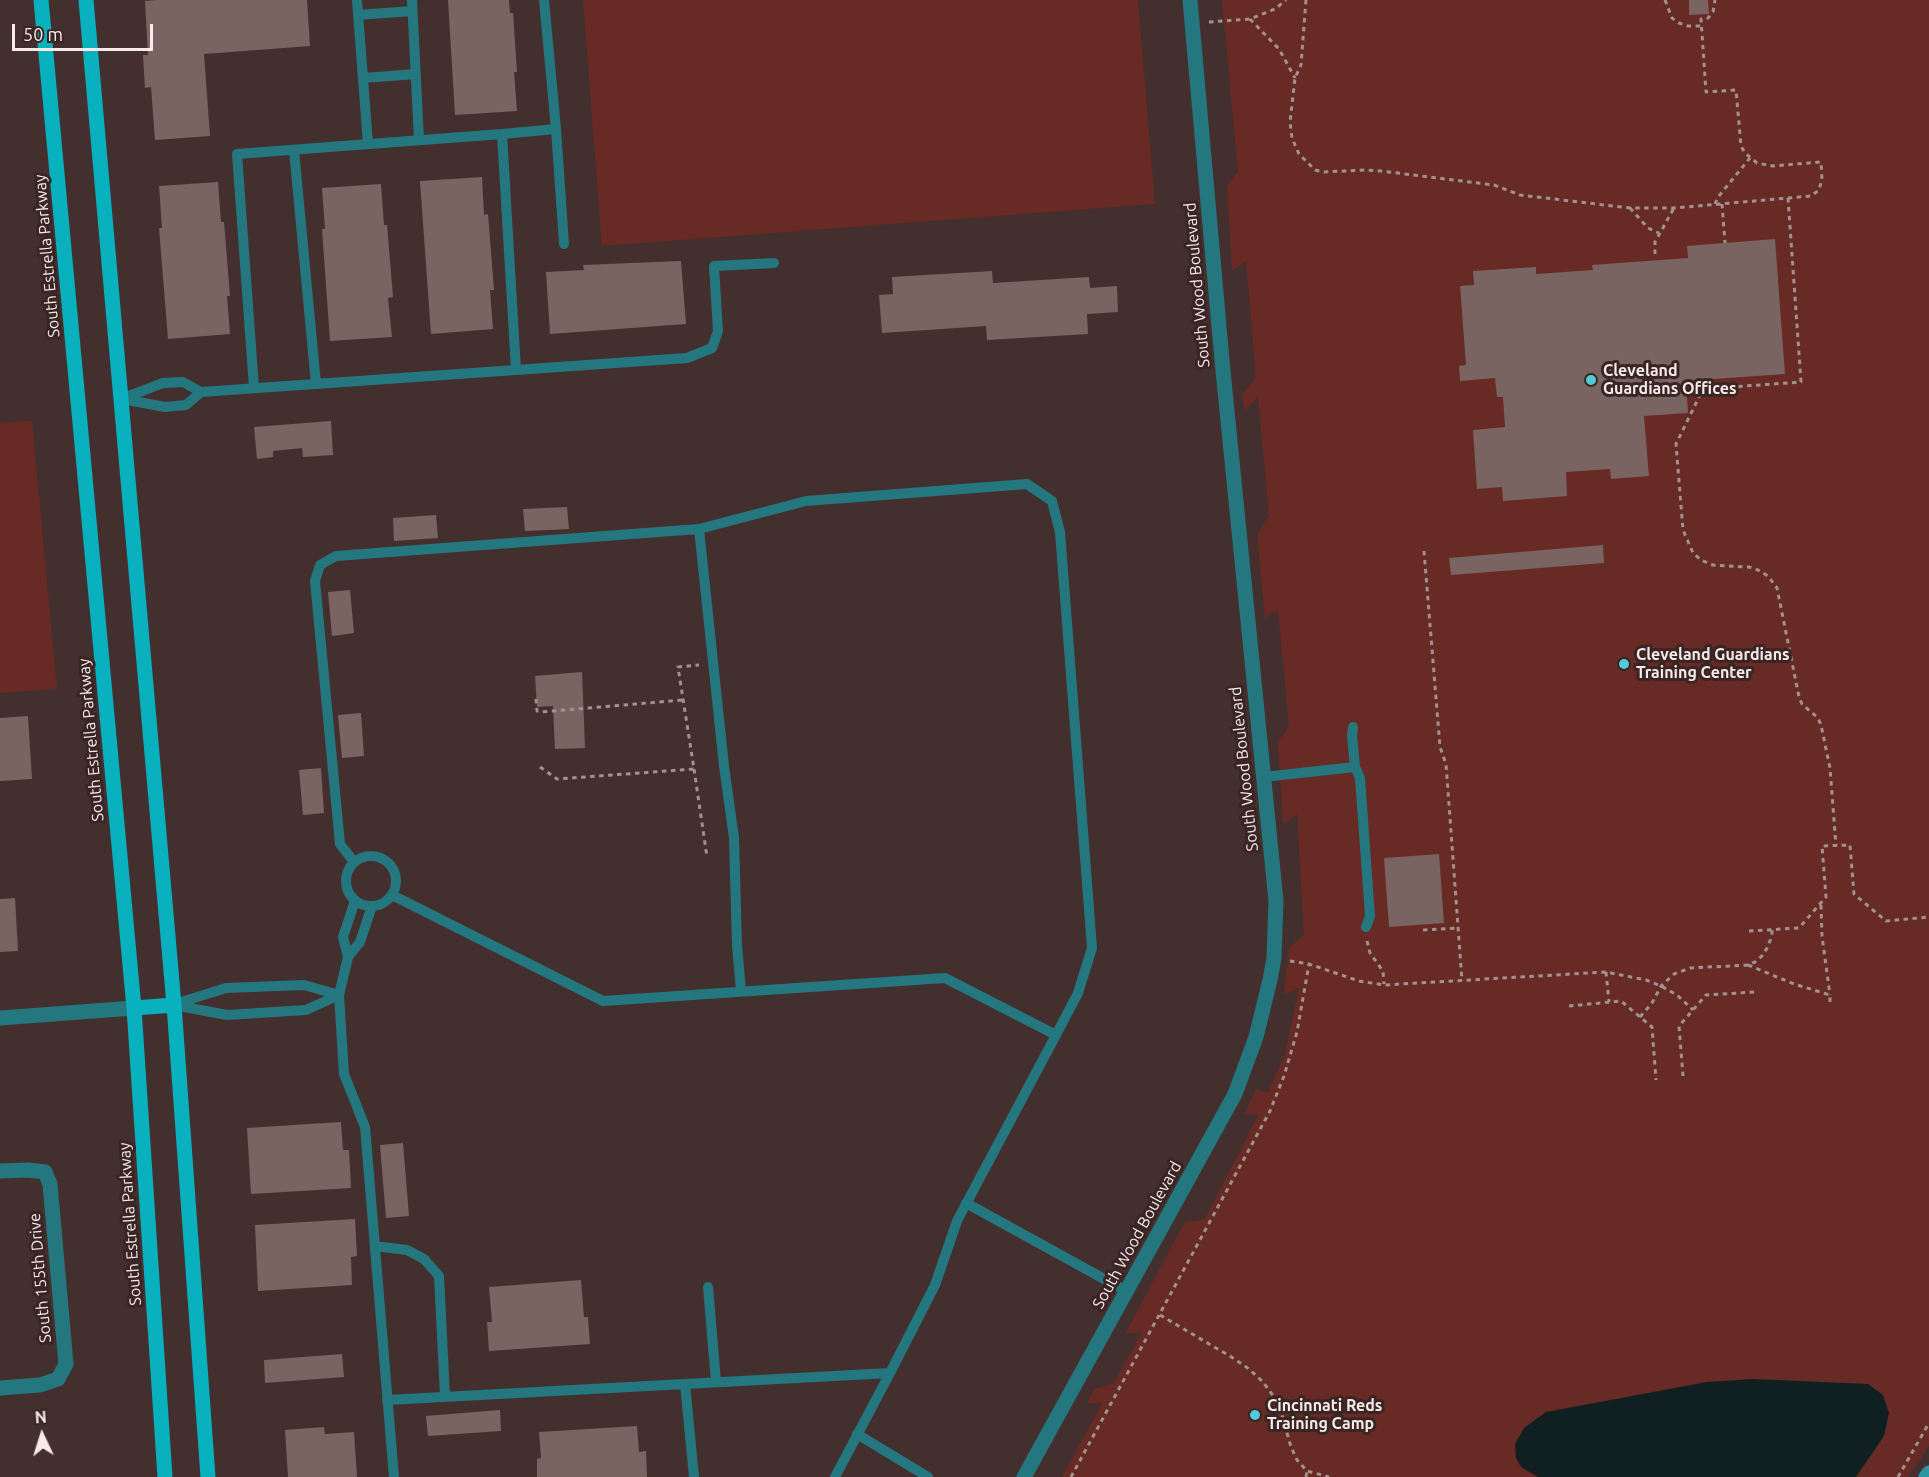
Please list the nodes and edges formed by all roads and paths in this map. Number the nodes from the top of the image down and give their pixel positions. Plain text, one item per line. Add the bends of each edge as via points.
1 (41, 0) edge
2 (86, 0) edge
3 (357, 0) edge
4 (544, 0) edge
5 (1190, 0) edge
6 (1286, 0) edge
7 (1306, 0) edge
8 (1665, 0) edge
9 (1715, 0) edge
10 (412, 5) edge
11 (358, 15) junction
12 (1250, 19) junction
13 (1192, 24) junction
14 (1702, 26) junction
15 (416, 74) junction
16 (363, 78) junction
17 (1295, 78) junction
18 (556, 129) junction
19 (502, 134) junction
20 (419, 140) junction
21 (368, 144) junction
22 (294, 150) junction
23 (1750, 158) junction
24 (1788, 198) junction
25 (1715, 204) junction
26 (1722, 204) junction
27 (1630, 208) junction
28 (1674, 208) junction
29 (1659, 233) junction
30 (1725, 243) dead end
31 (564, 244) dead end
32 (1655, 254) dead end
33 (774, 263) dead end
34 (516, 370) junction
35 (316, 384) junction
36 (254, 388) junction
37 (201, 392) junction
38 (121, 399) junction
39 (699, 529) junction
40 (1424, 551) dead end
41 (713, 664) junction
42 (536, 699) dead end
43 (683, 700) junction
44 (1353, 727) dead end
45 (540, 767) dead end
46 (1355, 767) junction
47 (694, 769) junction
48 (1263, 777) junction
49 (1836, 846) junction
50 (706, 857) dead end
51 (354, 862) junction
52 (392, 895) junction
53 (355, 901) junction
54 (1821, 903) junction
55 (372, 906) junction
56 (1929, 917) edge
57 (1366, 927) joint
58 (1458, 928) junction
59 (1772, 929) junction
60 (1424, 930) dead end
61 (1749, 931) dead end
62 (348, 957) junction
63 (1274, 958) junction
64 (1309, 964) junction
65 (1748, 965) junction
66 (1606, 972) junction
67 (1462, 981) junction
68 (1384, 985) junction
69 (1662, 986) junction
70 (741, 991) junction
71 (1755, 992) dead end
72 (339, 995) junction
73 (1830, 995) junction
74 (1609, 1002) junction
75 (1830, 1002) dead end
76 (174, 1005) junction
77 (1569, 1005) dead end
78 (134, 1008) junction
79 (1693, 1010) junction
80 (1640, 1017) junction
81 (0, 1018) edge
82 (1056, 1035) junction
83 (1683, 1076) dead end
84 (1656, 1080) dead end
85 (0, 1172) edge
86 (966, 1203) junction
87 (375, 1246) junction
88 (708, 1287) dead end
89 (1126, 1291) junction
90 (1160, 1315) junction
91 (890, 1373) junction
92 (716, 1382) junction
93 (685, 1384) junction
94 (0, 1388) edge
95 (445, 1396) junction
96 (387, 1400) junction
97 (1929, 1423) edge
98 (857, 1434) junction
99 (1307, 1471) junction
100 (1929, 1473) edge
101 (165, 1477) edge
102 (208, 1477) edge
103 (394, 1477) edge
104 (694, 1477) edge
105 (835, 1477) edge
106 (928, 1477) edge
107 (1024, 1477) edge
108 (1071, 1477) edge
109 (1306, 1477) edge
110 (1329, 1477) edge
111 (1898, 1477) edge
112 (1926, 1477) edge

1 - 78 main road, South Estrella Parkway
2 - 38 main road
3 - 11 lane
4 - 18 lane
5 - 13 street, South Wood Boulevard
6 - 12 path
7 - 17 path via 1301,65
8 - 14 path via 1678,23
9 - 14 path via 1713,12 1701,19
10 - 11 lane
10 - 15 lane
11 - 16 lane
12 - 13 path
12 - 17 path via 1279,49
13 - 48 street, South Wood Boulevard
14 - 23 path via 1706,92 1736,90 1740,139
15 - 16 lane
15 - 20 lane
16 - 21 lane
17 - 27 path via 1292,138 1299,154 1315,170 1381,171 1494,185 1520,195
18 - 19 lane
18 - 31 lane
19 - 20 lane
19 - 34 lane
20 - 21 lane
21 - 22 lane
22 - 35 lane
22 - 36 lane via 237,154
23 - 24 path via 1773,166 1821,162 1820,190 1811,196
23 - 25 path
24 - 26 path
24 - 49 path via 1801,382 1703,389 1676,444 1683,530 1693,553 1713,565 1758,570 1777,588 1799,697 1821,725 1830,768
25 - 26 path
25 - 28 path
26 - 30 path
27 - 28 path
27 - 29 path via 1648,228
28 - 29 path
29 - 32 path via 1654,242
33 - 34 lane via 714,267 718,331 712,348 687,358
34 - 35 lane
35 - 36 lane
36 - 37 lane
37 - 38 lane via 183,382 163,383
37 - 38 lane via 186,405 165,407
38 - 76 main road
39 - 41 lane
39 - 51 lane via 336,556 320,565 315,581 340,844
39 - 82 lane via 806,501 1027,484 1052,501 1059,532 1092,948 1078,993
40 - 58 path
41 - 43 path via 678,667
41 - 70 lane via 734,838
42 - 43 path via 537,711 541,712
43 - 47 path
44 - 46 lane
45 - 47 path via 557,779
46 - 48 lane
46 - 57 lane via 1360,778 1370,916
47 - 50 path
48 - 63 street, South Wood Boulevard via 1276,901
49 - 54 path via 1822,846 1826,897
49 - 56 path via 1850,845 1854,894 1886,921
51 - 52 lane via 370,855 391,865 397,880
51 - 53 lane via 346,886
52 - 55 lane
52 - 70 lane via 603,1000
53 - 55 lane
53 - 62 lane via 343,937
54 - 59 path via 1799,928
54 - 73 path
55 - 62 lane via 360,942
57 - 68 path via 1370,953 1383,971
58 - 60 path
58 - 67 path
59 - 61 path
59 - 65 path via 1763,955
62 - 72 lane
63 - 64 path
63 - 89 street, South Wood Boulevard via 1256,1037 1235,1094
64 - 68 path via 1346,978
64 - 90 path via 1297,1032 1270,1111
65 - 69 path via 1690,968 1674,974
65 - 73 path
66 - 67 path
66 - 69 path
66 - 74 path
67 - 68 path
69 - 79 path
69 - 80 path
70 - 82 lane via 945,978
71 - 79 path via 1706,995
72 - 76 lane via 306,1010 226,1015
72 - 76 lane via 304,984 226,988
72 - 87 lane via 344,1074 365,1127
73 - 75 path
74 - 77 path
74 - 80 path via 1621,1001
76 - 78 main road
76 - 102 main road
78 - 81 street
78 - 101 main road, South Estrella Parkway
79 - 83 path via 1679,1026
80 - 84 path via 1652,1027
82 - 86 lane
85 - 94 street, South 155th Drive via 45,1172 50,1184 66,1364 58,1379 40,1385
86 - 89 lane
86 - 91 lane via 936,1285
87 - 95 lane via 407,1250 424,1259 439,1276
87 - 96 lane
88 - 92 lane
89 - 107 street, South Wood Boulevard
90 - 99 path via 1233,1358 1263,1382 1281,1412 1294,1454
90 - 108 path
91 - 92 lane
91 - 98 lane
92 - 93 lane
93 - 95 lane
93 - 104 lane
95 - 96 lane
96 - 103 lane
97 - 111 path
98 - 105 lane
98 - 106 lane
99 - 109 path
99 - 110 path
100 - 112 main road

